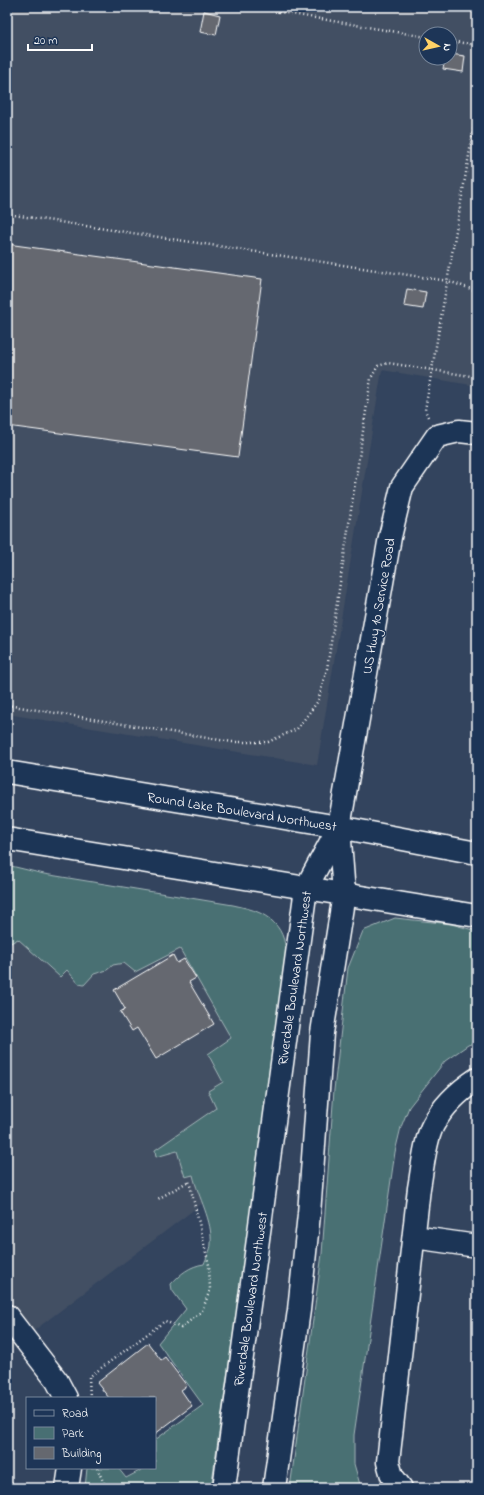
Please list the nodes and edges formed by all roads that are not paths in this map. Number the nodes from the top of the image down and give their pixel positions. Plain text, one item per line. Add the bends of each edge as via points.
1 (477, 433) edge
2 (7, 772) edge
3 (339, 827) junction
4 (7, 839) edge
5 (477, 853) edge
6 (306, 888) junction
7 (344, 894) junction
8 (477, 916) edge
9 (477, 1079) edge
10 (414, 1238) junction
11 (477, 1246) edge
12 (7, 1316) edge
13 (65, 1397) edge
14 (70, 1469) edge
15 (67, 1488) edge
16 (224, 1488) edge
17 (274, 1488) edge
18 (401, 1488) edge

1 - 3 street, US Hwy 10 Service Road via 459,431 437,436 402,487 390,537
2 - 3 street, Round Lake Boulevard Northwest
3 - 5 street, Round Lake Boulevard Northwest
3 - 6 street, Riverdale Boulevard Northwest
3 - 7 street
4 - 6 street
6 - 7 street
6 - 16 street, Riverdale Boulevard Northwest
7 - 8 street
7 - 17 street via 322,1033 309,1214
9 - 10 street via 446,1105 432,1126 419,1188
10 - 11 street
10 - 18 street via 388,1462 392,1476
12 - 13 street via 57,1381
14 - 15 street

